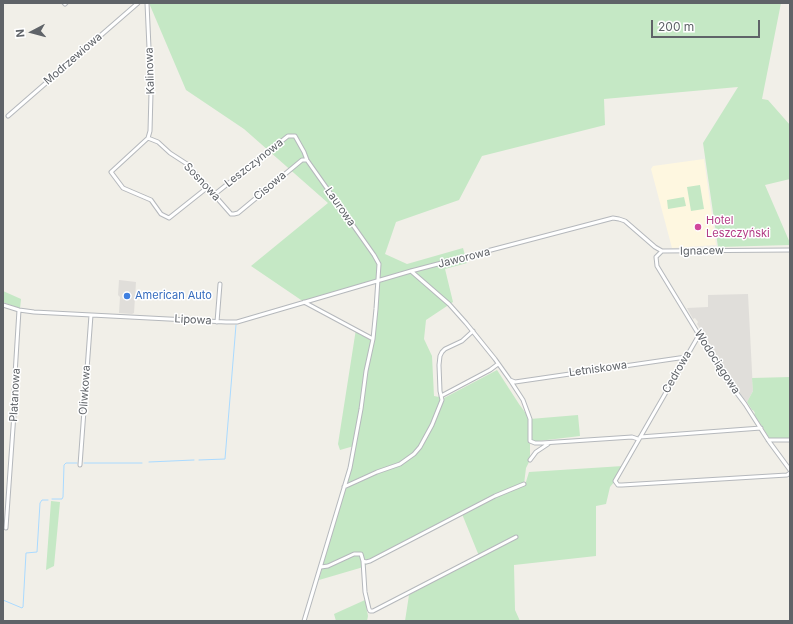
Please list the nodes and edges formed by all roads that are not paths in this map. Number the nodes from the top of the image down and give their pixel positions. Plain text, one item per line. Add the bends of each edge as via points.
1 (138, 3) edge
2 (147, 3) edge
3 (8, 116) dead end
4 (295, 136) joint
5 (148, 138) junction
6 (307, 160) junction
7 (208, 187) junction
8 (215, 194) junction
9 (234, 214) joint
10 (790, 250) edge
11 (662, 251) junction
12 (411, 271) junction
13 (378, 280) junction
14 (220, 284) dead end
15 (304, 302) junction
16 (3, 305) edge
17 (19, 310) junction
18 (91, 315) junction
19 (217, 322) junction
20 (473, 332) junction
21 (699, 335) junction
22 (373, 338) junction
23 (686, 356) junction
24 (498, 364) junction
25 (510, 380) junction
26 (441, 396) junction
27 (761, 428) junction
28 (639, 438) junction
29 (768, 440) junction
30 (790, 440) edge
31 (552, 442) junction
32 (530, 460) dead end
33 (80, 465) dead end
34 (790, 472) edge
35 (524, 484) dead end
36 (344, 487) junction
37 (6, 528) dead end
38 (516, 537) dead end
39 (363, 561) junction
40 (321, 567) junction
41 (304, 621) edge

1 - 3 street, Modrzewiowa
2 - 5 street, Kalinowa via 152,93
4 - 6 street, Laurowa
4 - 8 street, Leszczynowa via 288,136
5 - 7 street, Sosnowa via 158,142 187,164
5 - 7 street via 111,172 123,188 151,200 161,214 169,218
6 - 9 street, Cisowa via 302,160
6 - 13 street, Laurowa via 374,255 379,264
7 - 8 street, Sosnowa
8 - 9 street, Sosnowa via 231,214
10 - 11 street, Ignacew
11 - 12 street, Jaworowa via 625,221 612,218
11 - 21 street, Wodociągowa via 656,257 657,266
12 - 13 street, Jaworowa
12 - 20 street via 449,304
13 - 15 street, Jaworowa
13 - 22 street, Laurowa
14 - 19 street
15 - 19 street, Lipowa via 239,321
15 - 22 street
16 - 17 street, Lipowa
17 - 18 street, Lipowa
17 - 37 street, Platanowa
18 - 19 street, Lipowa
18 - 33 street, Oliwkowa
20 - 24 street
20 - 26 street via 442,352 439,365
21 - 23 street, Cedrowa
21 - 27 street, Wodociągowa
22 - 36 street, Laurowa via 355,446
23 - 25 street, Letniskowa via 515,382
23 - 28 street, Cedrowa
24 - 25 street
24 - 26 street
25 - 31 street via 523,400 530,420 530,442
26 - 36 street via 442,400 432,424 414,454 400,464
27 - 28 street
27 - 29 street, Wodociągowa
28 - 31 street
28 - 34 street, Cedrowa via 615,481 618,485 787,475
29 - 30 street
29 - 34 street, Wodociągowa
31 - 32 street via 538,450
35 - 39 street via 495,496 370,561
36 - 40 street, Laurowa
38 - 39 street via 373,611 369,609 365,592
39 - 40 street via 360,554 354,554
40 - 41 street, Laurowa

